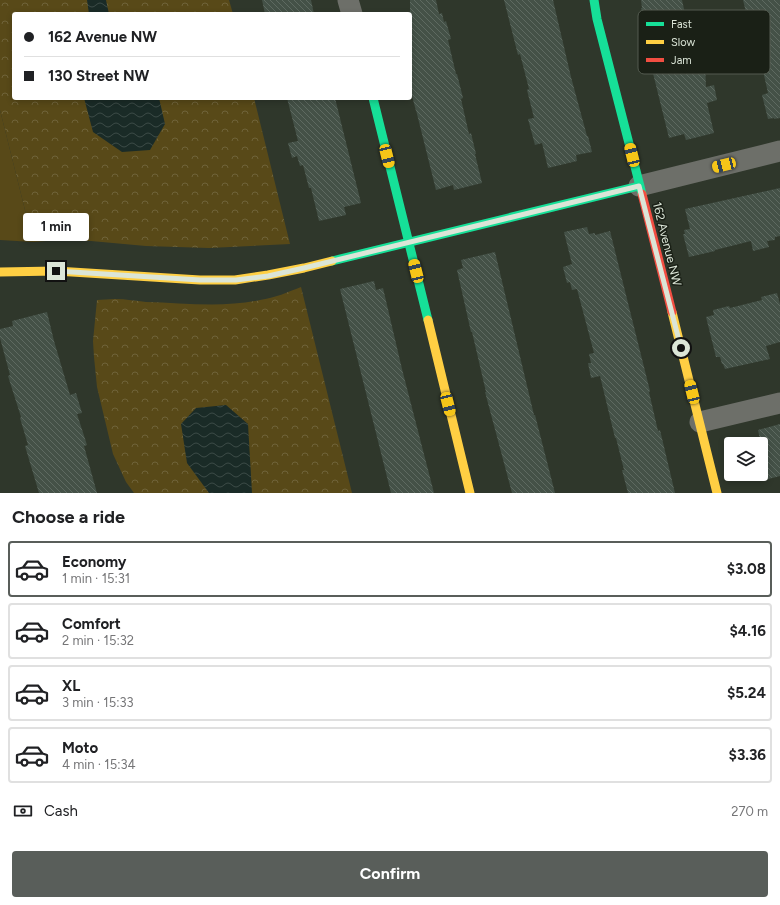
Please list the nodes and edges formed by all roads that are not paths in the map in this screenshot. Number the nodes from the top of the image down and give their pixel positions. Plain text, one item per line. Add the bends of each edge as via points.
1 (348, 0) edge
2 (594, 0) edge
3 (351, 12) edge
4 (373, 100) edge
5 (780, 151) edge
6 (639, 186) junction
7 (408, 242) junction
8 (0, 272) edge
9 (780, 403) edge
10 (700, 422) junction
11 (470, 493) edge
12 (717, 493) edge

1 - 3 street
2 - 6 street, 162 Avenue NW
4 - 7 street
5 - 6 street
6 - 7 street
6 - 10 street, 162 Avenue NW
7 - 8 street via 268,276 236,280 56,271
7 - 11 street
9 - 10 street
10 - 12 street, 162 Avenue NW

